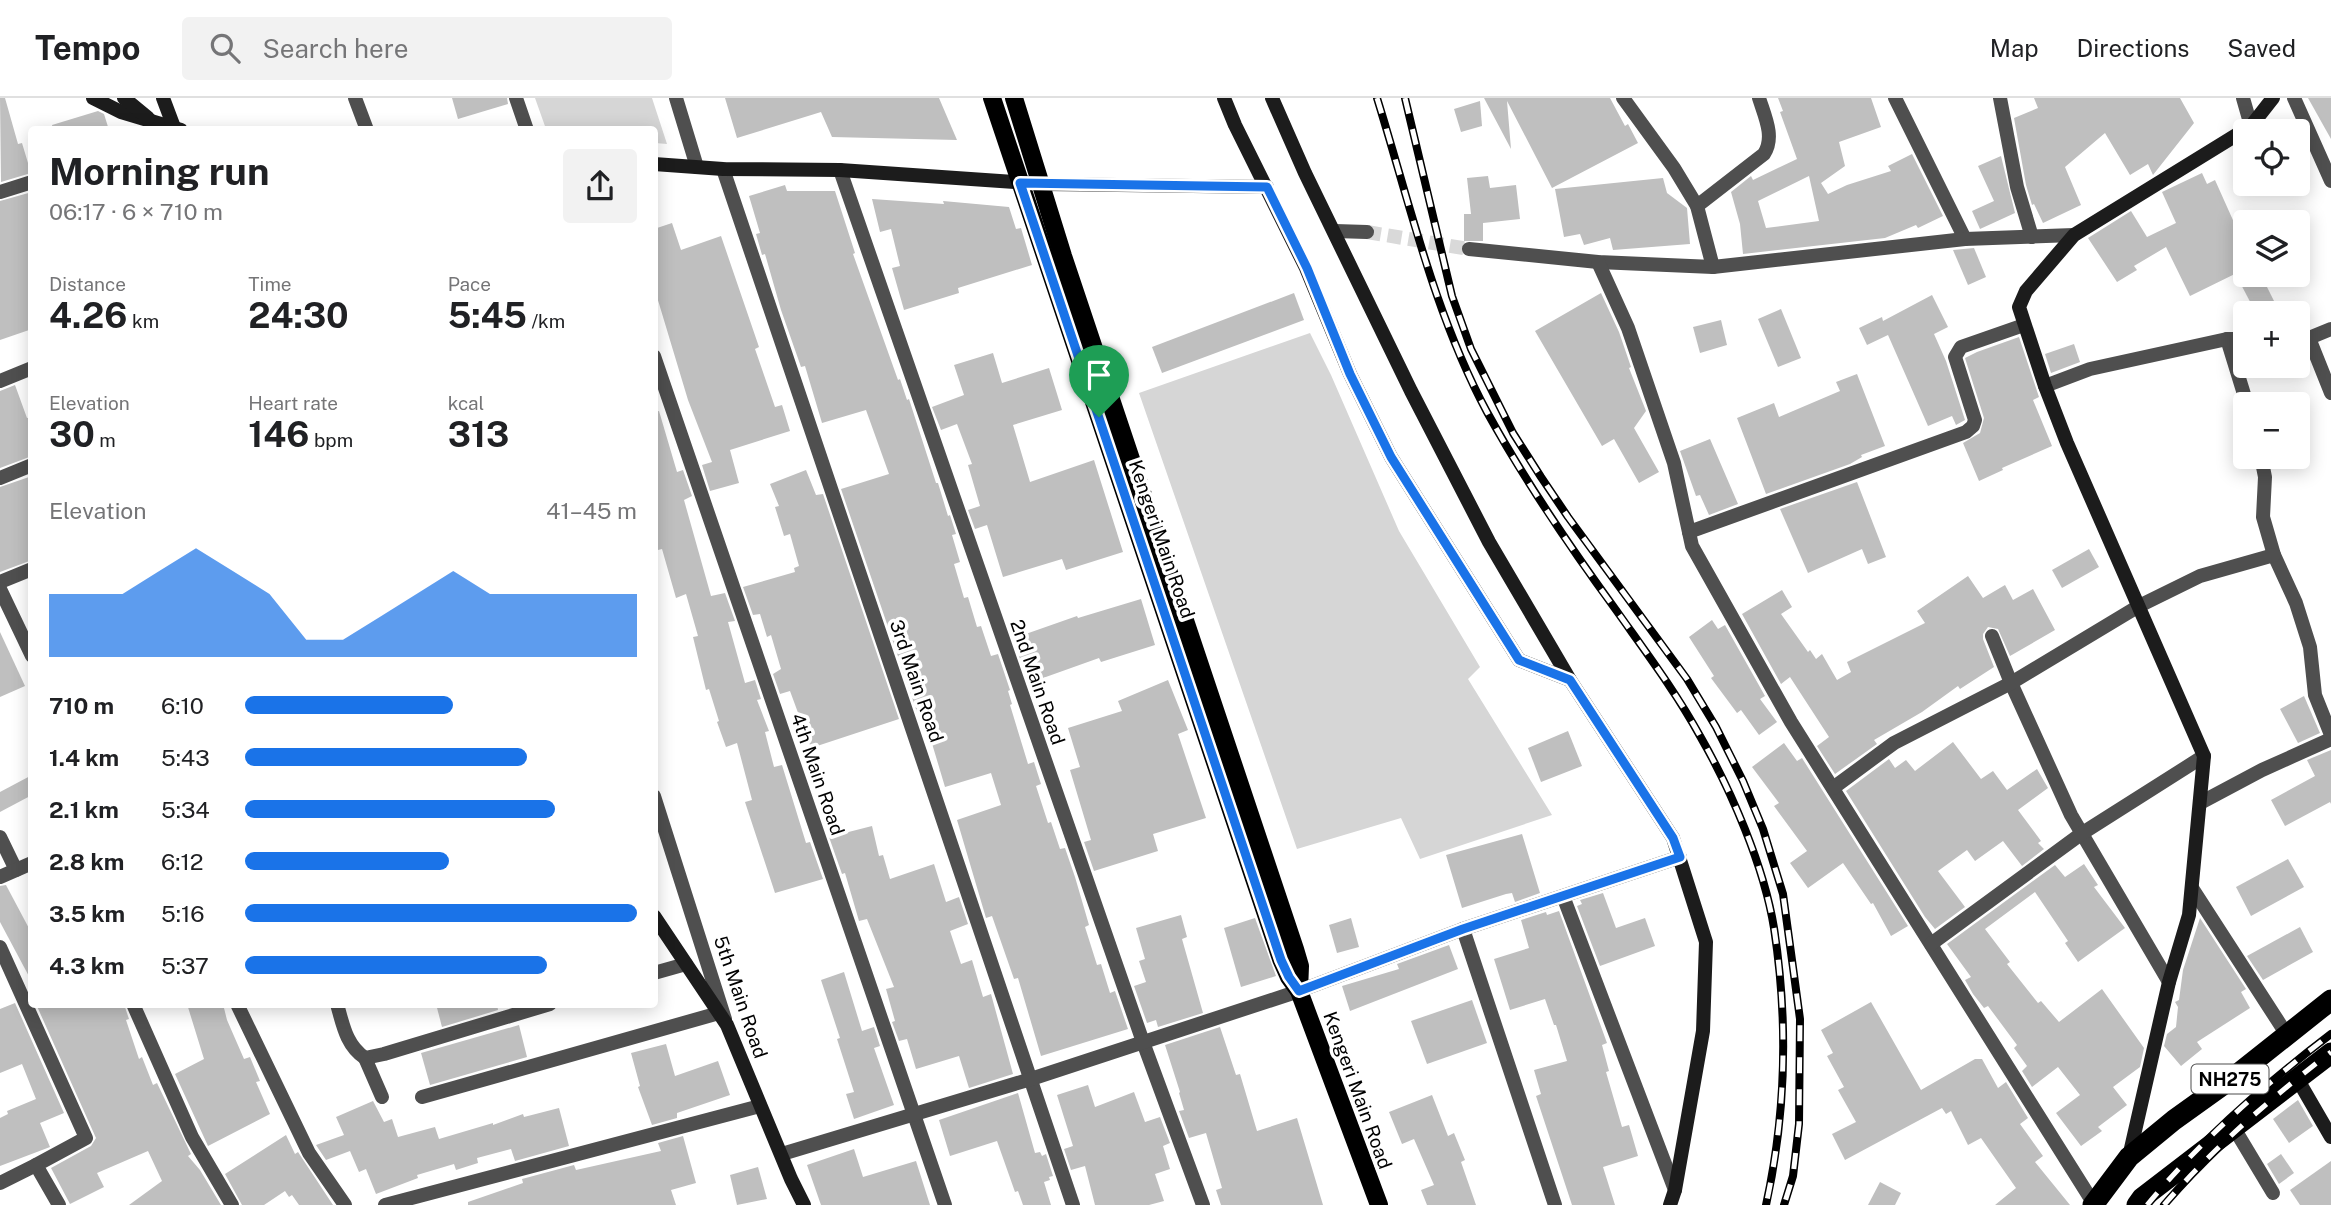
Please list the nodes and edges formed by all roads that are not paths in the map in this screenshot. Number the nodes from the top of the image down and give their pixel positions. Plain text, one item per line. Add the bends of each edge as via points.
1 (93, 98) edge
2 (124, 98) edge
3 (163, 98) edge
4 (355, 98) edge
5 (516, 98) edge
6 (676, 98) edge
7 (992, 98) edge
8 (1014, 98) edge
9 (1224, 98) edge
10 (1272, 98) edge
11 (1623, 98) edge
12 (1759, 98) edge
13 (1895, 98) edge
14 (2000, 98) edge
15 (2243, 98) edge
16 (2273, 98) edge
17 (2294, 98) edge
18 (2249, 119) edge
19 (2256, 119) edge
20 (152, 121) junction
21 (168, 126) edge
22 (176, 126) edge
23 (366, 126) edge
24 (526, 126) edge
25 (2233, 137) edge
26 (658, 164) edge
27 (697, 167) junction
28 (723, 169) junction
29 (840, 170) junction
30 (2331, 181) edge
31 (28, 183) edge
32 (1020, 183) junction
33 (1042, 184) junction
34 (1267, 187) junction
35 (0, 192) edge
36 (1697, 206) junction
37 (1335, 231) junction
38 (1367, 232) tunnel mouth
39 (2074, 235) junction
40 (2032, 237) junction
41 (1965, 239) junction
42 (1469, 248) tunnel mouth
43 (1598, 262) junction
44 (1713, 267) junction
45 (2024, 325) junction
46 (2331, 329) edge
47 (2310, 336) edge
48 (2227, 339) junction
49 (2233, 339) edge
50 (2310, 352) edge
51 (658, 368) edge
52 (28, 370) edge
53 (0, 381) edge
54 (2045, 386) junction
55 (2243, 392) edge
56 (2331, 393) edge
57 (28, 467) edge
58 (2263, 469) edge
59 (0, 478) edge
60 (1689, 532) junction
61 (2274, 555) junction
62 (28, 571) edge
63 (0, 582) edge
64 (0, 589) edge
65 (2139, 606) junction
66 (1992, 636) dead end
67 (28, 648) edge
68 (1570, 680) junction
69 (2011, 683) junction
70 (2331, 737) edge
71 (2204, 756) junction
72 (1833, 788) junction
73 (2200, 803) junction
74 (658, 809) edge
75 (2081, 834) junction
76 (0, 837) edge
77 (1680, 857) junction
78 (28, 865) edge
79 (16, 870) junction
80 (0, 877) edge
81 (2192, 888) junction
82 (1563, 896) junction
83 (658, 922) edge
84 (1463, 929) junction
85 (658, 934) edge
86 (673, 943) junction
87 (1931, 944) junction
88 (0, 947) edge
89 (686, 964) junction
90 (658, 972) edge
91 (2169, 982) junction
92 (1299, 991) junction
93 (2331, 1000) edge
94 (135, 1008) edge
95 (239, 1008) edge
96 (338, 1008) edge
97 (537, 1008) edge
98 (723, 1019) junction
99 (2287, 1035) junction
100 (1143, 1042) junction
101 (2331, 1053) edge
102 (365, 1058) junction
103 (1031, 1079) junction
104 (2298, 1080) junction
105 (382, 1097) dead end
106 (422, 1097) dead end
107 (760, 1106) junction
108 (915, 1115) junction
109 (2234, 1128) junction
110 (2331, 1137) edge
111 (782, 1154) junction
112 (2129, 1157) junction
113 (36, 1165) junction
114 (0, 1183) edge
115 (1675, 1190) junction
116 (2273, 1193) dead end
117 (59, 1205) edge
118 (232, 1205) edge
119 (345, 1205) edge
120 (384, 1205) edge
121 (803, 1205) edge
122 (945, 1205) edge
123 (1073, 1205) edge
124 (1203, 1205) edge
125 (1379, 1205) edge
126 (1555, 1205) edge
127 (1670, 1205) edge
128 (2093, 1205) edge
129 (2137, 1205) edge

1 - 20 street
2 - 20 street
3 - 22 street
4 - 23 street
5 - 24 street
6 - 27 street
7 - 32 main road, Kengeri Main Road
8 - 33 main road, Kengeri Main Road
9 - 34 street
10 - 37 street
11 - 36 street
12 - 36 street via 1770,137 1764,155
13 - 41 street
14 - 40 street
15 - 18 street
16 - 19 street
17 - 30 street
20 - 21 street
25 - 39 street
26 - 27 street
27 - 28 street
28 - 29 street
28 - 103 street, 3rd Main Road
29 - 32 street
29 - 100 street, 2nd Main Road
31 - 35 street
32 - 33 street
32 - 92 main road, Kengeri Main Road via 1281,960
33 - 34 street
33 - 92 main road, Kengeri Main Road via 1295,949
34 - 68 street via 1391,457 1519,660
36 - 44 street
37 - 38 street
37 - 68 street via 1410,391
39 - 40 street
39 - 45 street via 2026,291 2020,307
40 - 41 street
41 - 44 street
42 - 43 street
43 - 44 street
43 - 60 street via 1628,328 1674,463
45 - 54 street
45 - 60 street via 1961,347 1955,357 1975,420 1966,432
46 - 47 street
48 - 49 street
48 - 54 street via 2090,369
48 - 55 street
50 - 56 street
51 - 108 street, 4th Main Road
52 - 53 street
54 - 65 street
57 - 59 street
58 - 61 street via 2263,517
60 - 72 street via 1692,546 1791,722
61 - 65 street via 2200,576
61 - 70 street via 2297,603 2310,647 2315,695
62 - 63 street
64 - 67 street
65 - 69 street
65 - 71 street
66 - 69 street
68 - 77 street via 1673,838
69 - 72 street via 1894,743
69 - 75 street
70 - 73 street
71 - 73 street
71 - 75 street
72 - 87 street
73 - 81 street
74 - 98 street, 5th Main Road
75 - 87 street
75 - 91 street
76 - 79 street
77 - 82 street
77 - 115 street via 1706,942 1703,1031
78 - 79 street
79 - 80 street
81 - 91 street via 2189,915
81 - 99 street
82 - 84 street
82 - 115 street
83 - 86 street
84 - 92 street
84 - 126 street
85 - 86 street
86 - 89 street
87 - 128 street
88 - 113 street via 86,1138
89 - 90 street
89 - 98 street
91 - 112 street
92 - 100 street
92 - 125 main road, Kengeri Main Road
93 - 99 highway, NH275
94 - 118 street via 192,1137
95 - 119 street via 309,1153
96 - 102 street via 348,1039
97 - 102 street
98 - 106 street
98 - 107 street, 5th Main Road
99 - 112 highway, NH275
100 - 103 street
100 - 124 street, 2nd Main Road
101 - 104 highway, NH275
102 - 105 street
103 - 108 street
103 - 123 street, 3rd Main Road
104 - 109 highway, NH275
104 - 110 street
107 - 111 street, 5th Main Road
107 - 120 street
108 - 111 street
108 - 122 street, 4th Main Road
109 - 116 street
109 - 129 highway, NH275
111 - 121 street, 5th Main Road
112 - 128 highway, NH275
113 - 114 street
113 - 117 street
115 - 127 street

